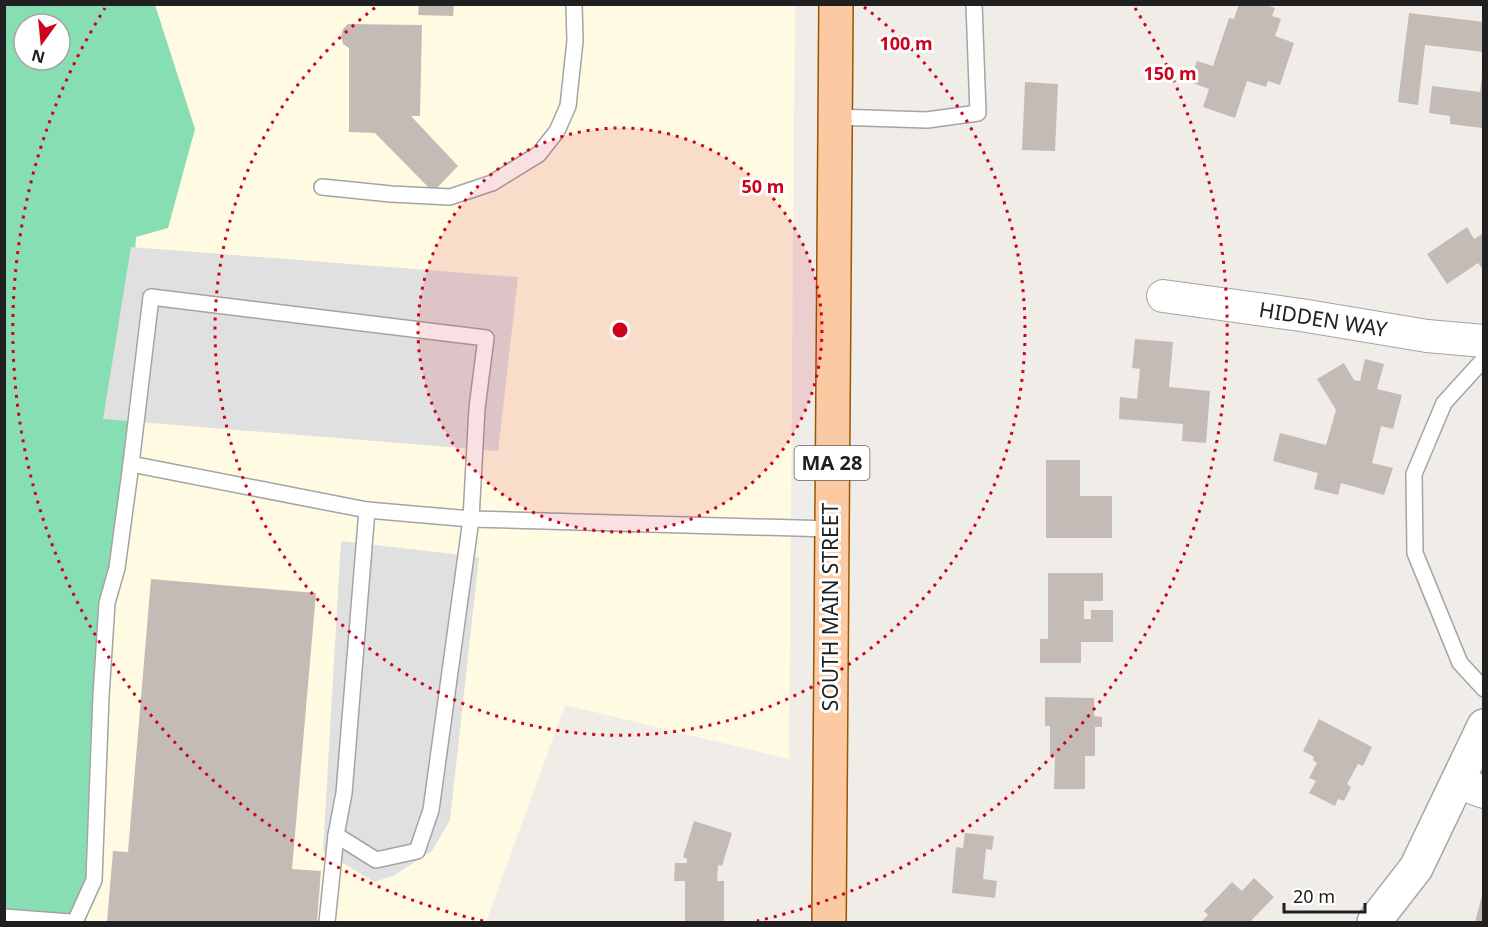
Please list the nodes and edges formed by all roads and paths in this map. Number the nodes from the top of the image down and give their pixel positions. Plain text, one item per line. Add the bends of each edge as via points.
1 (574, 4) edge
2 (836, 4) edge
3 (974, 4) edge
4 (835, 117) junction
5 (322, 187) dead end
6 (1163, 296) dead end
7 (1484, 341) edge
8 (1484, 359) edge
9 (131, 464) junction
10 (367, 510) junction
11 (471, 519) junction
12 (831, 529) junction
13 (1484, 689) edge
14 (1484, 726) edge
15 (1470, 787) edge
16 (336, 834) junction
17 (4, 917) edge
18 (70, 922) edge
19 (75, 922) edge
20 (327, 922) edge
21 (830, 922) edge
22 (1374, 922) edge

1 - 5 lane via 575,41 568,106 557,131 539,154 492,183 450,197
2 - 4 main road, SOUTH MAIN STREET / MA 28
3 - 4 lane via 978,113 927,120
4 - 12 main road, SOUTH MAIN STREET / MA 28
6 - 7 street, HIDDEN WAY
8 - 13 lane via 1444,403 1414,474 1415,553 1460,663
9 - 10 lane
9 - 11 lane via 151,297 486,338 477,408
9 - 19 lane via 117,568 107,603 94,880
10 - 11 lane
10 - 16 lane via 344,793
11 - 12 lane
11 - 16 lane via 431,810 417,851 376,860
12 - 21 main road, SOUTH MAIN STREET / MA 28
14 - 15 street
15 - 22 street
16 - 20 lane
17 - 18 lane

